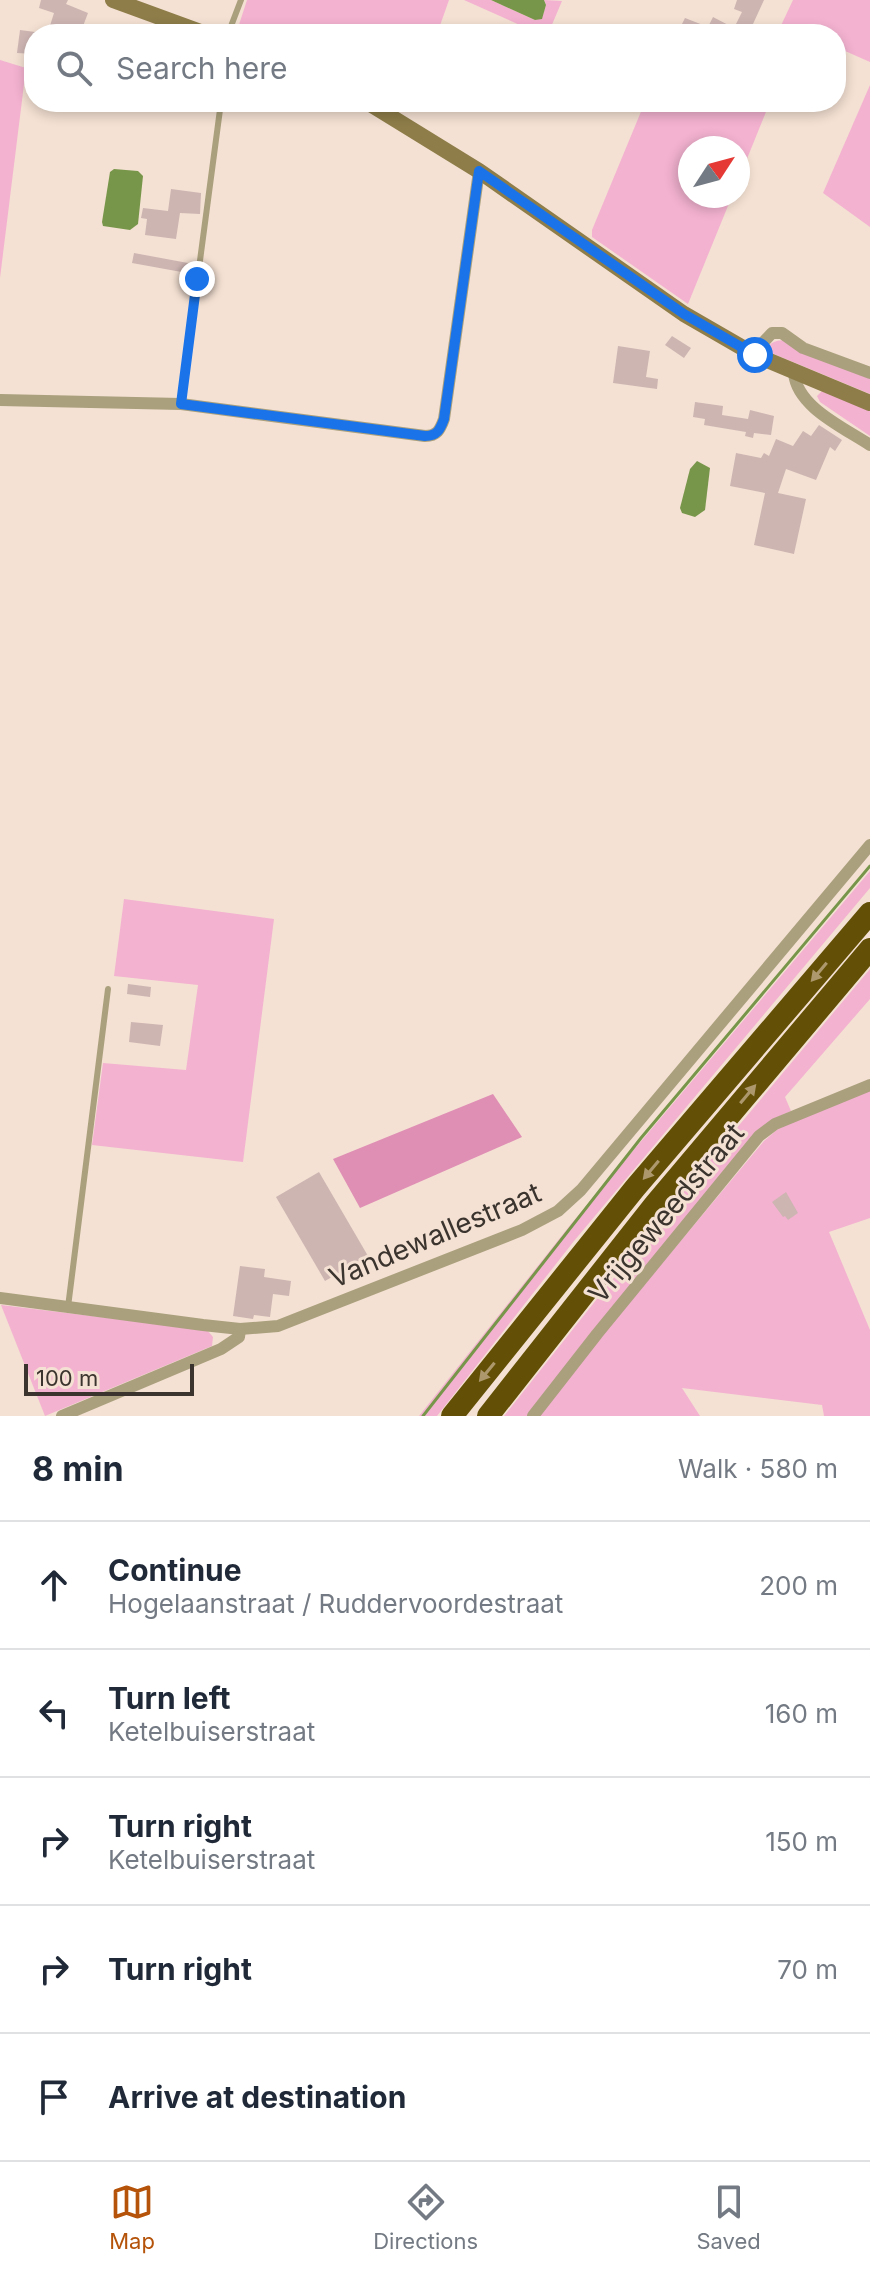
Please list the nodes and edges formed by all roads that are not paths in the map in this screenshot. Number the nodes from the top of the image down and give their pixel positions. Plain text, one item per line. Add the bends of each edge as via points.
1 (113, 0) edge
2 (241, 0) edge
3 (179, 24) edge
4 (232, 24) edge
5 (220, 112) edge
6 (383, 112) edge
7 (479, 171) junction
8 (755, 355) junction
9 (794, 373) junction
10 (870, 373) edge
11 (0, 400) edge
12 (870, 403) edge
13 (181, 404) junction
14 (870, 445) edge
15 (870, 845) edge
16 (870, 913) edge
17 (870, 949) edge
18 (108, 989) dead end
19 (870, 1085) edge
20 (0, 1298) edge
21 (68, 1307) junction
22 (240, 1329) junction
23 (62, 1416) edge
24 (452, 1416) edge
25 (488, 1416) edge
26 (533, 1416) edge

1 - 3 street
2 - 4 lane
5 - 13 lane
6 - 7 street
7 - 8 street via 684,314
7 - 13 street via 438,432 425,436
8 - 9 street
8 - 10 street via 772,333 782,333 803,348
9 - 12 street
9 - 14 street via 795,389 808,402
11 - 13 street
15 - 22 street, Vandewallestraat via 558,1211 278,1326
16 -> 24 highway via 635,1188
25 -> 17 highway via 655,1204
18 - 21 lane
19 - 26 street, Vrijgeweedstraat via 775,1124 759,1136
20 - 21 street, Vandewallestraat
21 - 22 street, Vandewallestraat
22 - 23 street via 239,1337 221,1349

